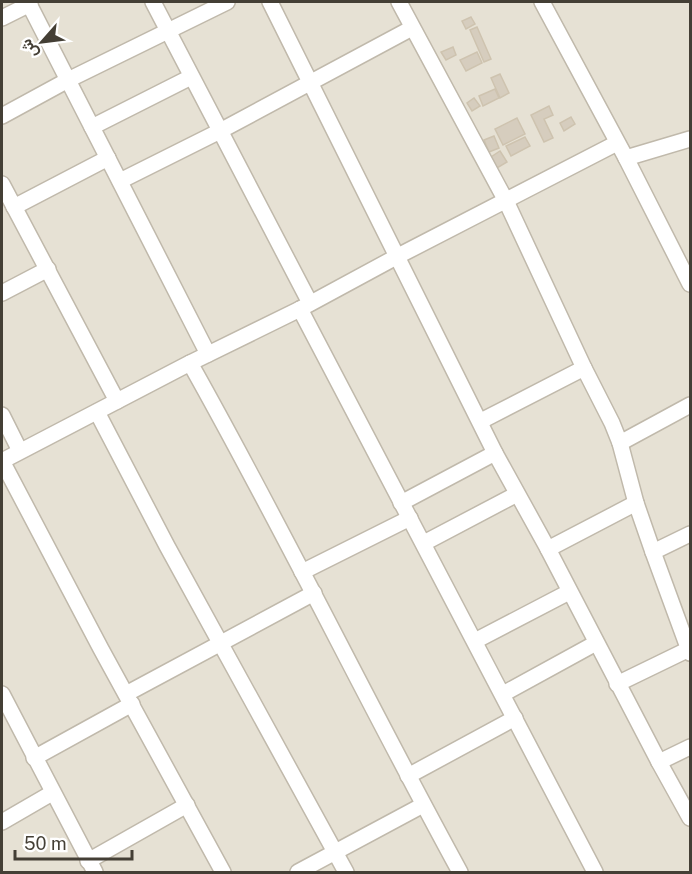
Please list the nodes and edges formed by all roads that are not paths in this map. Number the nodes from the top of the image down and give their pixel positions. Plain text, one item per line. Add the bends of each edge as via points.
1 (153, 2) edge
2 (227, 2) edge
3 (270, 2) edge
4 (399, 2) edge
5 (542, 2) edge
6 (29, 3) edge
7 (2, 18) edge
8 (412, 28) junction
9 (169, 31) junction
10 (191, 77) junction
11 (68, 80) junction
12 (310, 82) junction
13 (2, 116) edge
14 (92, 127) junction
15 (220, 131) junction
16 (690, 139) edge
17 (617, 143) junction
18 (108, 158) junction
19 (626, 158) junction
20 (120, 181) junction
21 (2, 184) edge
22 (506, 201) junction
23 (14, 207) junction
24 (398, 256) junction
25 (48, 269) junction
26 (690, 284) edge
27 (2, 293) edge
28 (305, 306) junction
29 (208, 354) junction
30 (190, 363) junction
31 (584, 368) junction
32 (117, 401) junction
33 (690, 405) edge
34 (97, 412) junction
35 (2, 415) edge
36 (481, 421) junction
37 (620, 443) junction
38 (20, 451) junction
39 (495, 453) junction
40 (2, 461) edge
41 (517, 494) junction
42 (401, 503) junction
43 (636, 503) junction
44 (410, 518) junction
45 (690, 534) edge
46 (424, 543) junction
47 (548, 549) junction
48 (653, 552) junction
49 (302, 572) junction
50 (569, 592) junction
51 (314, 593) junction
52 (475, 641) junction
53 (222, 643) junction
54 (596, 643) junction
55 (690, 651) edge
56 (617, 684) junction
57 (2, 694) edge
58 (503, 694) junction
59 (129, 699) junction
60 (515, 718) junction
61 (690, 747) edge
62 (34, 758) junction
63 (659, 762) junction
64 (408, 776) junction
65 (52, 793) junction
66 (187, 805) junction
67 (423, 805) junction
68 (690, 818) edge
69 (2, 822) edge
70 (336, 853) junction
71 (92, 867) edge
72 (223, 873) edge
73 (298, 873) edge
74 (346, 873) edge
75 (460, 873) edge
76 (595, 873) edge

1 - 9 street
2 - 9 street
3 - 12 street
4 - 8 street
5 - 17 street
6 - 7 street
6 - 11 street
8 - 12 street
8 - 22 street
9 - 10 street
9 - 11 street
10 - 14 street
10 - 15 street
11 - 13 street
11 - 14 street
12 - 15 street
12 - 24 street
14 - 18 street
15 - 20 street
15 - 28 street
16 - 19 street
17 - 19 street
17 - 22 street
18 - 20 street
18 - 23 street
19 - 26 street
20 - 29 street
21 - 23 street
22 - 24 street
22 - 31 street
23 - 25 street
24 - 28 street
24 - 36 street
25 - 27 street
25 - 32 street
28 - 29 street
28 - 42 street
29 - 30 street
30 - 32 street
30 - 49 street
31 - 36 street
31 - 37 street
32 - 34 street
33 - 37 street
34 - 38 street
34 - 53 street
35 - 38 street
36 - 39 street
37 - 43 street
38 - 40 street
39 - 41 street
39 - 42 street
40 - 59 street
41 - 46 street
41 - 47 street
42 - 44 street
43 - 47 street
43 - 48 street
44 - 46 street
44 - 49 street
45 - 48 street
46 - 52 street
47 - 50 street
48 - 55 street
49 - 51 street
50 - 52 street
50 - 54 street
51 - 53 street
51 - 64 street
52 - 58 street
53 - 59 street
53 - 70 street
54 - 56 street
54 - 58 street
55 - 56 street
56 - 63 street
57 - 62 street
58 - 60 street
59 - 62 street
59 - 66 street
60 - 64 street
60 - 76 street
61 - 63 street
62 - 65 street
63 - 68 street
64 - 67 street
65 - 69 street
65 - 71 street
66 - 71 street
66 - 72 street
67 - 70 street
67 - 75 street
70 - 73 street
70 - 74 street

